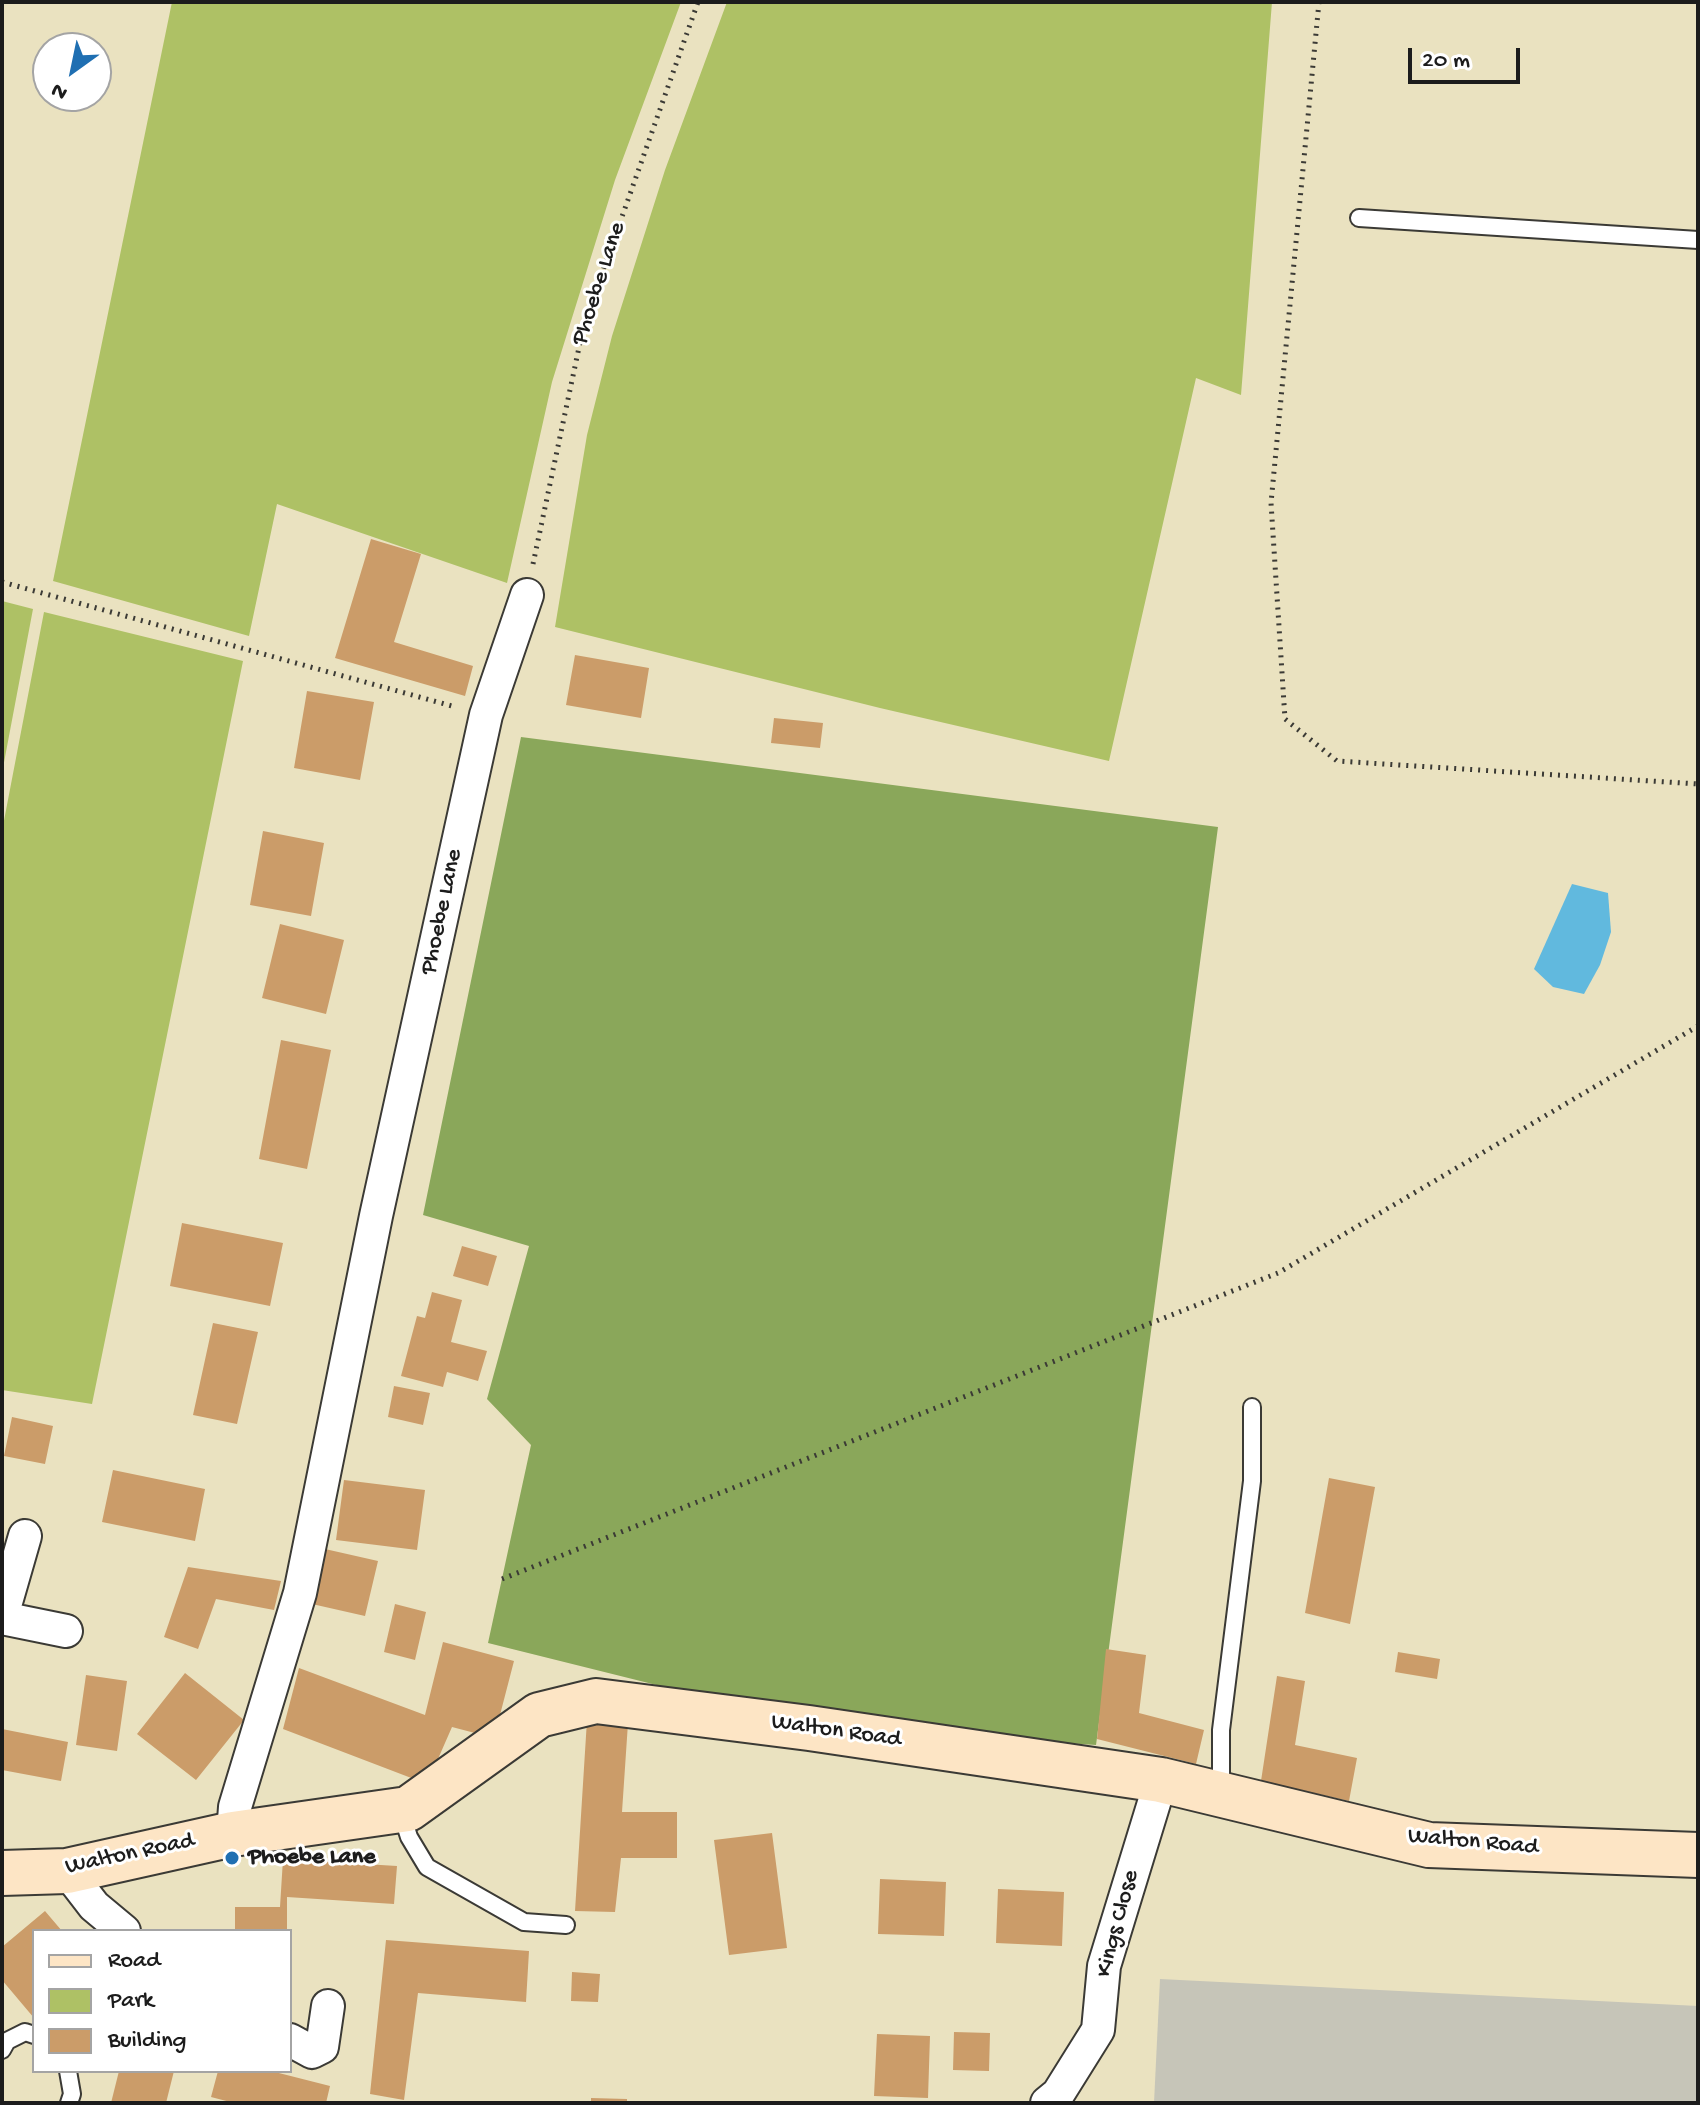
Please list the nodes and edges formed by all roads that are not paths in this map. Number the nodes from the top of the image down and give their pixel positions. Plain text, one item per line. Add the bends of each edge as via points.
1 (1359, 218) dead end
2 (1698, 240) edge
3 (527, 595) road end
4 (1252, 1407) dead end
5 (25, 1536) dead end
6 (2, 1617) edge
7 (66, 1631) dead end
8 (1161, 1780) junction
9 (1221, 1795) junction
10 (400, 1810) junction
11 (233, 1834) junction
12 (1698, 1855) edge
13 (67, 1871) junction
14 (7, 1881) edge
15 (566, 1925) dead end
16 (122, 1929) edge
17 (328, 2006) dead end
18 (32, 2034) edge
19 (292, 2041) edge
20 (2, 2050) edge
21 (68, 2073) edge
22 (69, 2103) edge
23 (1047, 2103) edge

1 - 2 lane
3 - 11 street, Phoebe Lane via 486,715 300,1593 235,1807
4 - 9 lane via 1252,1481 1221,1730
5 - 6 street
6 - 7 street
8 - 9 street, Walton Road
8 - 10 street, Walton Road via 596,1701 539,1715
8 - 23 street, Kings Close via 1104,1966 1098,2030
9 - 12 street, Walton Road via 1429,1845
10 - 11 street, Walton Road
10 - 15 lane via 427,1867 524,1922
11 - 13 street, Walton Road
13 - 14 street, Walton Road
13 - 16 street via 94,1906
17 - 19 street via 322,2047 312,2052
18 - 20 lane via 25,2032 7,2041
21 - 22 lane

